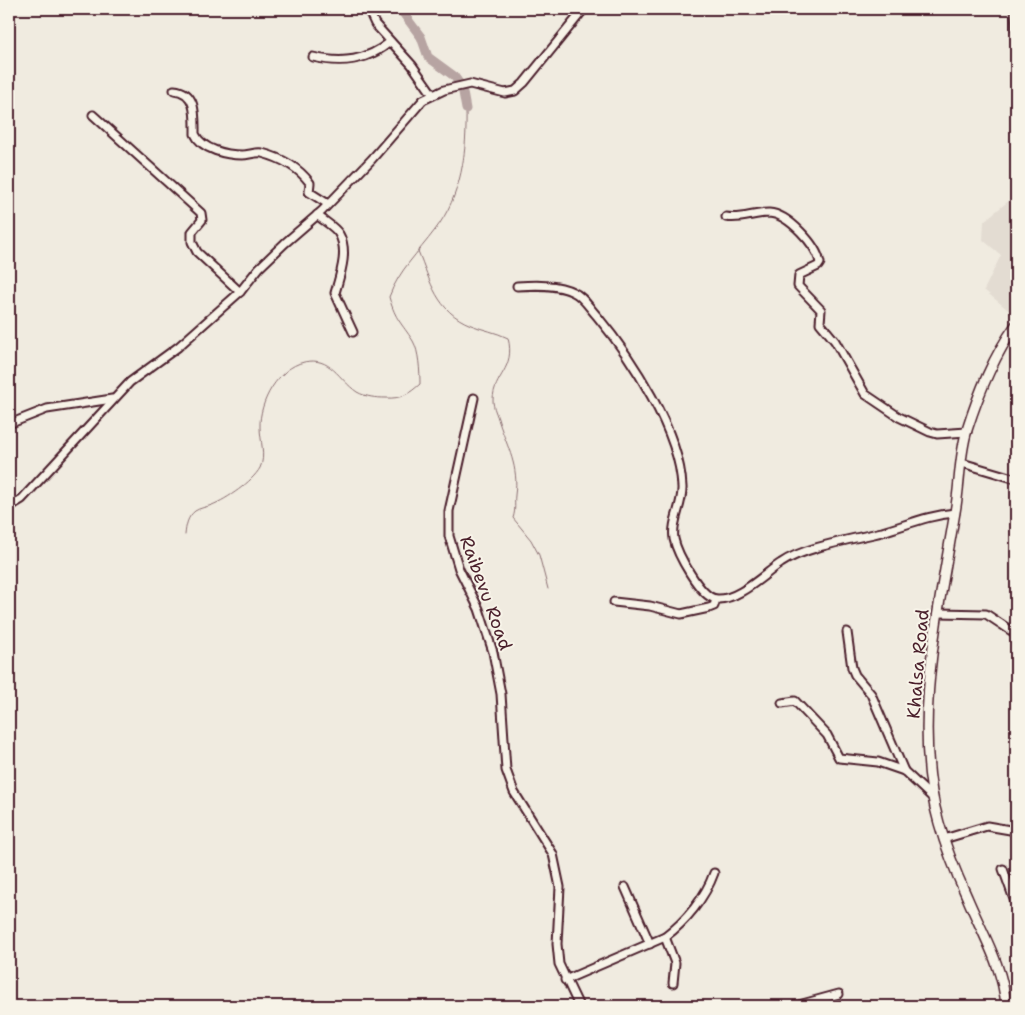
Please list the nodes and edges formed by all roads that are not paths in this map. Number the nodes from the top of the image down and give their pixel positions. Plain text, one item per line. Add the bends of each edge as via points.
1 (368, 9) edge
2 (584, 9) edge
3 (1015, 9) edge
4 (1016, 29) edge
5 (390, 42) junction
6 (313, 57) dead end
7 (174, 90) dead end
8 (433, 95) junction
9 (93, 115) dead end
10 (328, 204) junction
11 (317, 215) junction
12 (726, 217) dead end
13 (517, 286) dead end
14 (240, 292) junction
15 (1016, 325) edge
16 (352, 332) dead end
17 (474, 398) dead end
18 (114, 399) junction
19 (9, 424) edge
20 (966, 432) junction
21 (962, 462) junction
22 (1016, 479) edge
23 (9, 507) edge
24 (955, 513) junction
25 (716, 599) junction
26 (614, 602) dead end
27 (939, 613) junction
28 (847, 632) dead end
29 (1016, 634) edge
30 (782, 703) dead end
31 (904, 771) junction
32 (934, 798) junction
33 (1016, 830) edge
34 (944, 839) junction
35 (1003, 869) dead end
36 (714, 873) dead end
37 (625, 887) dead end
38 (1016, 905) edge
39 (665, 937) junction
40 (650, 944) junction
41 (565, 980) junction
42 (673, 982) dead end
43 (839, 994) dead end
44 (579, 1006) edge
45 (795, 1006) edge
46 (1006, 1006) edge

1 - 5 street
2 - 8 street via 519,88 505,93 470,84
3 - 4 street
5 - 6 street via 356,60 329,61
5 - 8 street via 412,65
7 - 10 street via 186,94 192,101 196,121 194,134 203,144 220,152 262,153 290,164 309,182 309,192
8 - 10 street via 417,106
9 - 14 street via 201,213 202,220 192,232 194,247
10 - 11 street
11 - 14 street via 259,268
11 - 16 street via 338,232 344,246 342,270 335,292
12 - 20 street via 770,213 788,221 802,233 820,263 799,276 798,286 821,310 820,323 835,341 864,394 930,432
13 - 25 street via 574,292 622,350 653,400 676,456 682,487 674,524 676,545 702,590
14 - 18 street via 178,347 130,382
15 - 20 main road, Khalsa Road via 1000,348 984,382
17 - 41 street, Raibevu Road via 449,511 449,536 493,652 501,694 506,770 514,792 553,854 560,887 557,955
18 - 19 street via 47,409
18 - 23 street via 28,494
20 - 21 main road, Khalsa Road
21 - 22 street
21 - 24 main road, Khalsa Road
24 - 25 street via 930,516 796,555 745,589
24 - 27 main road, Khalsa Road
25 - 26 street via 714,606 681,614
27 - 29 street via 986,614
27 - 32 main road, Khalsa Road via 929,693 928,742
28 - 31 street via 852,668 871,694
30 - 31 street via 795,701 827,735 836,755 842,759 878,762
31 - 32 street
32 - 34 main road, Khalsa Road
33 - 34 street via 987,826
34 - 46 main road, Khalsa Road via 997,961
35 - 38 street
36 - 39 street via 708,888 679,927
37 - 40 street
39 - 40 street
39 - 42 street via 675,963
40 - 41 street
41 - 44 street, Raibevu Road
43 - 45 street

